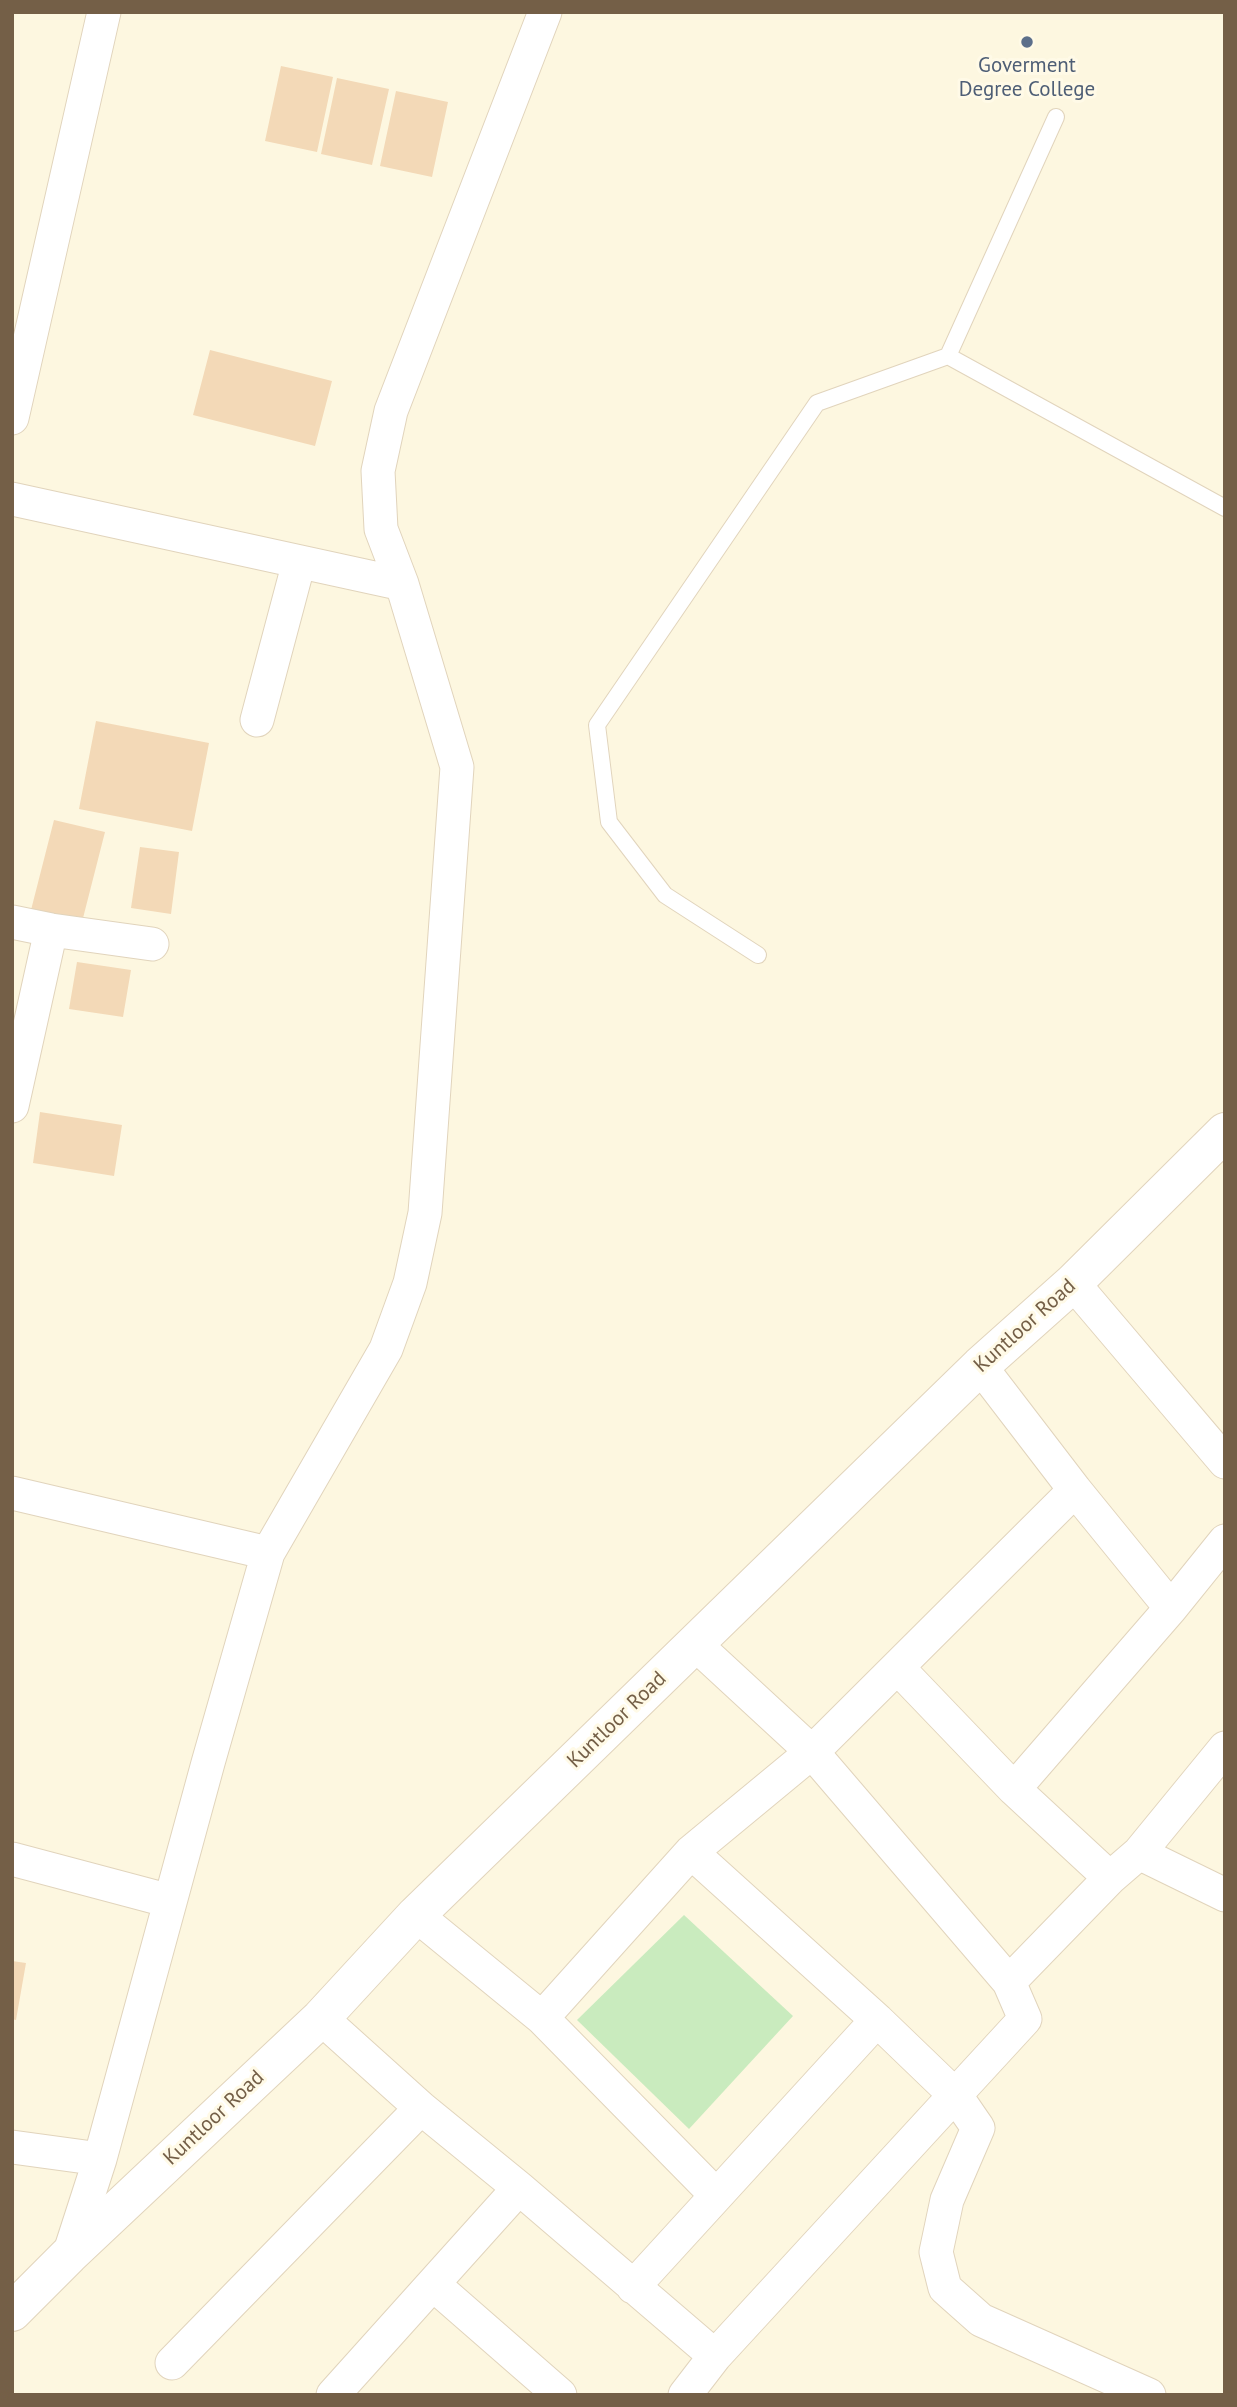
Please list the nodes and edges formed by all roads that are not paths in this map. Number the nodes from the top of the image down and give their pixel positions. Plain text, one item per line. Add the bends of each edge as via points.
1 (104, 12) edge
2 (545, 12) edge
3 (1056, 117) dead end
4 (948, 356) junction
5 (12, 418) edge
6 (12, 499) edge
7 (1225, 508) edge
8 (299, 562) junction
9 (402, 584) junction
10 (257, 720) dead end
11 (12, 922) edge
12 (51, 930) junction
13 (152, 944) dead end
14 (758, 955) dead end
15 (12, 1106) edge
16 (1225, 1132) edge
17 (1073, 1283) junction
18 (980, 1366) junction
19 (1225, 1462) edge
20 (1075, 1489) junction
21 (12, 1493) edge
22 (1225, 1541) edge
23 (268, 1553) junction
24 (1171, 1608) junction
25 (695, 1644) junction
26 (898, 1668) junction
27 (1225, 1748) edge
28 (812, 1752) junction
29 (1014, 1789) junction
30 (691, 1852) junction
31 (1139, 1853) junction
32 (12, 1859) edge
33 (1110, 1878) junction
34 (1225, 1895) edge
35 (170, 1901) junction
36 (416, 1915) junction
37 (1009, 1982) junction
38 (321, 2018) junction
39 (542, 2018) junction
40 (877, 2020) junction
41 (956, 2096) junction
42 (421, 2108) junction
43 (12, 2147) edge
44 (100, 2159) junction
45 (519, 2188) junction
46 (715, 2194) junction
47 (69, 2255) junction
48 (434, 2285) junction
49 (633, 2287) junction
50 (12, 2312) edge
51 (715, 2356) junction
52 (172, 2363) dead end
53 (333, 2395) edge
54 (560, 2395) edge
55 (685, 2395) edge
56 (1149, 2395) edge

1 - 5 street
2 - 9 street via 391,411 378,471 381,529
3 - 4 lane
4 - 7 lane
4 - 14 lane via 817,403 597,725 609,821 665,895
6 - 8 street
8 - 9 street
8 - 10 street
9 - 23 street via 457,768 425,1213 410,1283 386,1349
11 - 12 street
12 - 13 street
12 - 15 street
16 - 17 street, Kuntloor Road
17 - 18 street, Kuntloor Road
17 - 19 street
18 - 20 street
18 - 25 street, Kuntloor Road
20 - 24 street
20 - 26 street
21 - 23 street
22 - 24 street
23 - 35 street
24 - 29 street
25 - 28 street
25 - 36 street, Kuntloor Road
26 - 28 street
26 - 29 street
27 - 31 street
28 - 30 street
28 - 37 street
29 - 33 street
30 - 39 street
30 - 40 street
31 - 33 street
31 - 34 street
32 - 35 street
33 - 37 street
35 - 44 street
36 - 38 street, Kuntloor Road
36 - 39 street
37 - 41 street via 1025,2019
38 - 42 street
38 - 47 street, Kuntloor Road
39 - 46 street
40 - 41 street
40 - 46 street
41 - 51 street
41 - 56 street via 978,2128 947,2200 936,2252 946,2288 981,2320
42 - 45 street
42 - 52 street
43 - 44 street
44 - 47 street
45 - 48 street
45 - 49 street
46 - 49 street
47 - 50 street, Kuntloor Road
48 - 53 street
48 - 54 street
49 - 51 street
51 - 55 street

